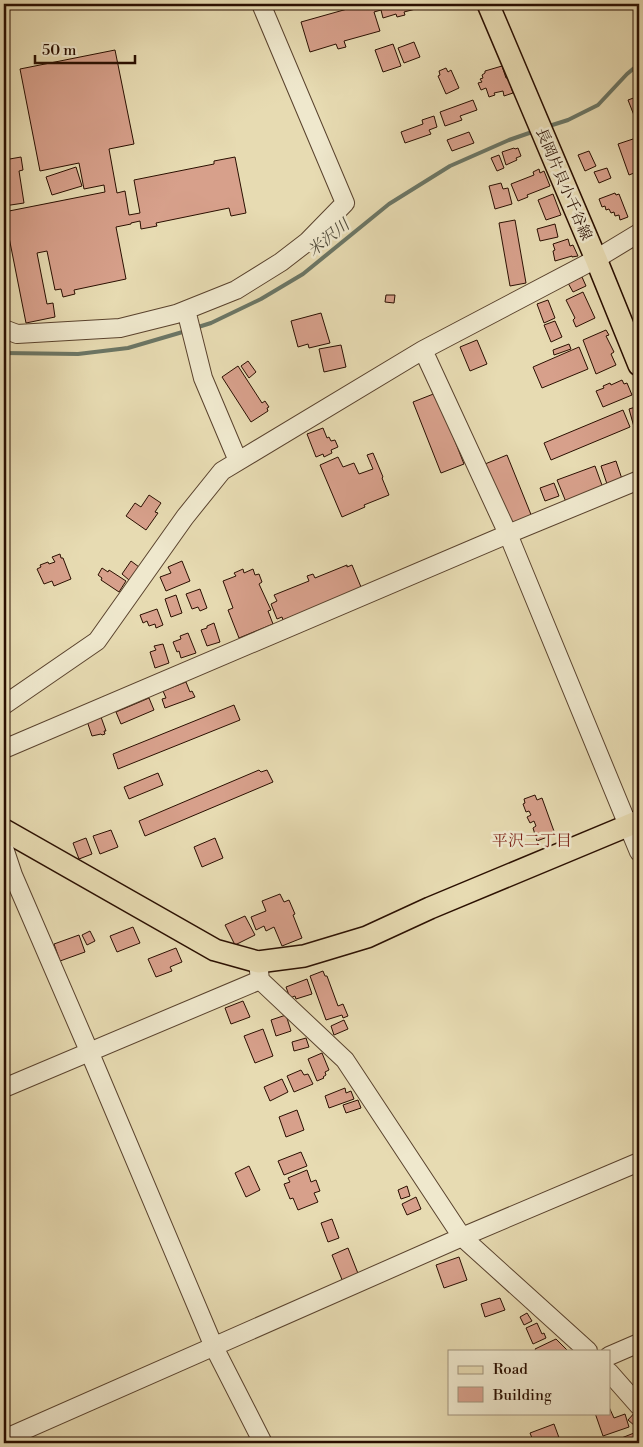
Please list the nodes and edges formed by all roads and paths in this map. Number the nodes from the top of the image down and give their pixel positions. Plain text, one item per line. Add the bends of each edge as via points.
1 (261, 4) edge
2 (488, 4) edge
3 (639, 233) edge
4 (596, 259) junction
5 (186, 310) junction
6 (4, 328) edge
7 (423, 350) junction
8 (639, 365) edge
9 (238, 461) junction
10 (639, 480) edge
11 (508, 534) junction
12 (4, 705) edge
13 (4, 749) edge
14 (634, 824) edge
15 (4, 830) edge
16 (4, 848) edge
17 (639, 852) edge
18 (259, 971) junction
19 (90, 1051) junction
20 (4, 1088) edge
21 (639, 1162) edge
22 (462, 1237) junction
23 (639, 1343) edge
24 (214, 1347) junction
25 (587, 1350) edge
26 (610, 1356) edge
27 (610, 1373) edge
28 (639, 1406) edge
29 (4, 1439) edge
30 (263, 1443) edge

1 - 5 street via 345,203 281,262 236,290
2 - 4 main road, 長岡片貝小千谷線
3 - 4 street
4 - 7 street
4 - 8 main road, 長岡片貝小千谷線
5 - 6 street via 120,328 17,334
5 - 9 street via 203,378
7 - 9 street
7 - 11 street
9 - 12 street via 222,471 185,517 96,641
10 - 11 street
11 - 13 street
11 - 14 street
14 - 17 street
14 - 18 main road via 367,937
15 - 18 main road via 215,950
16 - 19 street
18 - 19 street
18 - 22 street via 345,1060
19 - 20 street
19 - 24 street
21 - 22 street
22 - 24 street
22 - 25 street
23 - 26 street
24 - 29 street
24 - 30 street
27 - 28 street

